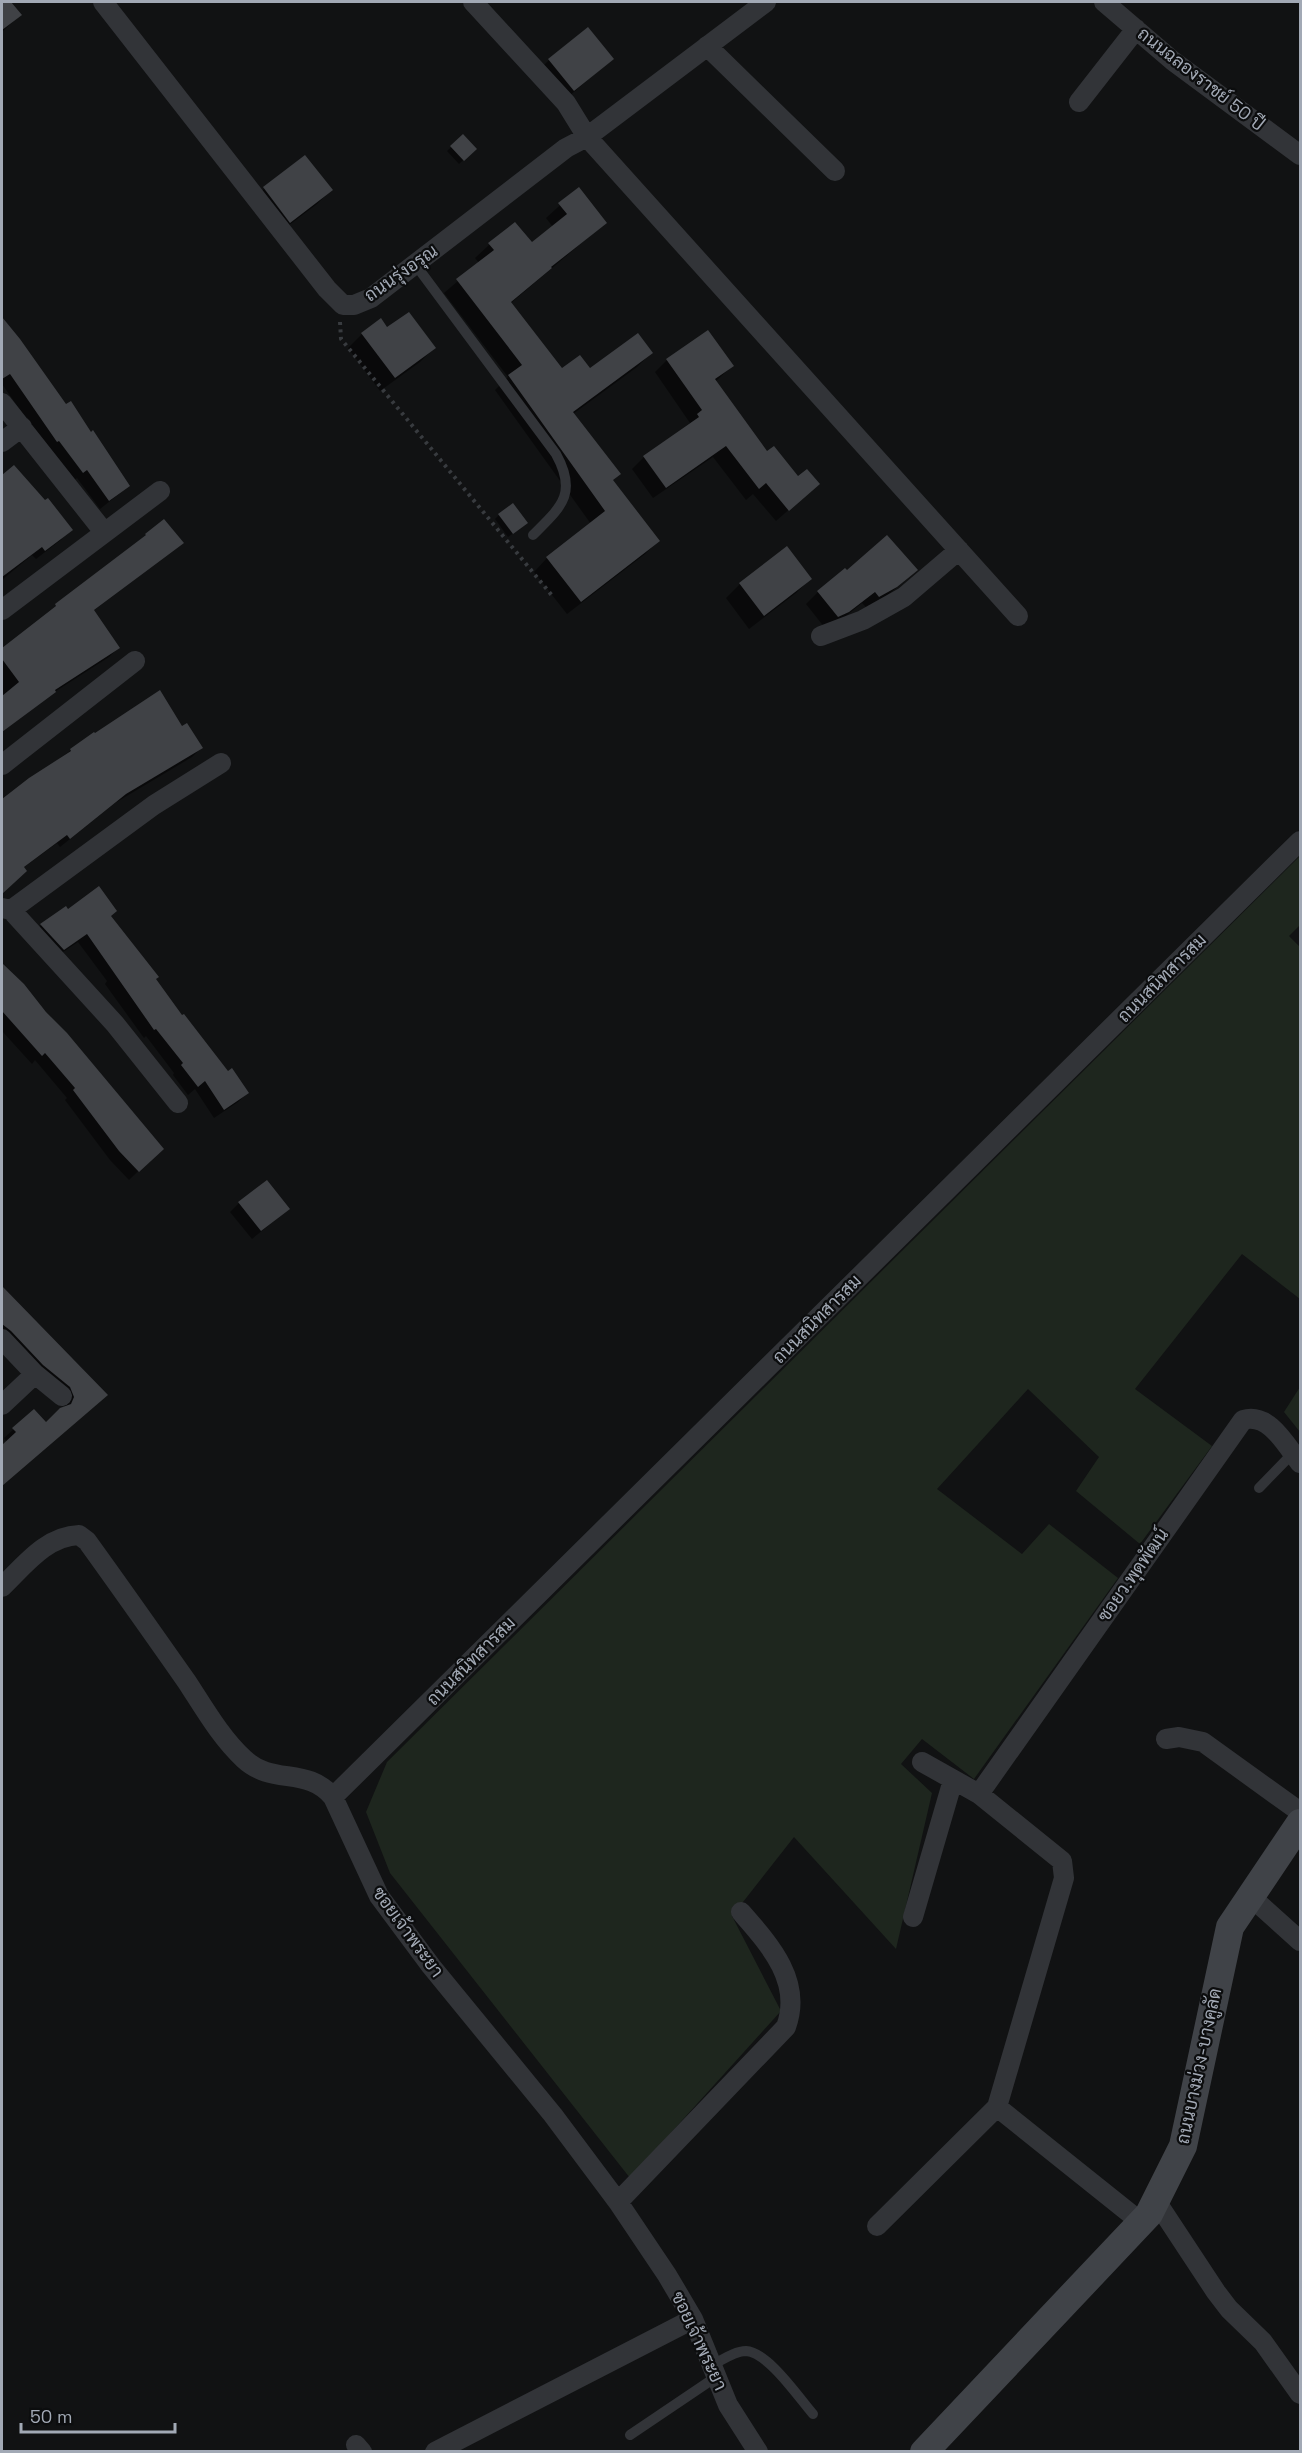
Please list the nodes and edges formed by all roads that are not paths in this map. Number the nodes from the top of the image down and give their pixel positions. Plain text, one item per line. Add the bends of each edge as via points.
1 (102, 2) edge
2 (473, 2) edge
3 (766, 2) edge
4 (1104, 2) edge
5 (1136, 29) junction
6 (707, 46) junction
7 (1079, 102) dead end
8 (587, 137) junction
9 (1300, 155) edge
10 (835, 171) dead end
11 (415, 264) junction
12 (2, 403) edge
13 (22, 427) junction
14 (2, 442) edge
15 (160, 491) dead end
16 (104, 532) junction
17 (533, 536) dead end
18 (959, 550) junction
19 (2, 610) edge
20 (1018, 616) dead end
21 (821, 636) dead end
22 (135, 661) dead end
23 (221, 763) dead end
24 (2, 765) edge
25 (1300, 841) edge
26 (6, 909) edge
27 (178, 1103) dead end
28 (2, 1339) edge
29 (35, 1374) junction
30 (62, 1396) dead end
31 (2, 1405) edge
32 (1297, 1458) edge
33 (1259, 1488) dead end
34 (2, 1587) edge
35 (1166, 1739) dead end
36 (922, 1762) dead end
37 (954, 1780) junction
38 (979, 1794) junction
39 (333, 1797) junction
40 (1300, 1812) edge
41 (1300, 1823) edge
42 (1250, 1896) junction
43 (741, 1912) dead end
44 (913, 1917) dead end
45 (1300, 1941) edge
46 (997, 2107) junction
47 (618, 2202) junction
48 (1149, 2212) junction
49 (877, 2226) dead end
50 (693, 2319) junction
51 (714, 2371) junction
52 (1300, 2394) edge
53 (813, 2414) dead end
54 (630, 2435) dead end
55 (435, 2451) edge
56 (758, 2451) edge
57 (924, 2451) edge

1 - 11 street, ถนนรุ่งอรุณ via 343,305 371,298
2 - 8 street via 566,103
3 - 6 street, ถนนรุ่งอรุณ
4 - 5 street, ถนนฉลองราชย์ 50 ปี
5 - 7 street
5 - 9 street, ถนนฉลองราชย์ 50 ปี
6 - 8 street, ถนนรุ่งอรุณ
6 - 10 street
8 - 11 street, ถนนรุ่งอรุณ via 566,148
8 - 18 street
11 - 17 lane via 565,470 562,506
12 - 13 street
13 - 14 street
13 - 16 street
15 - 16 street
16 - 19 street
18 - 20 street
18 - 21 street via 904,597 863,620
22 - 24 street
23 - 26 street
25 - 39 street, ถนนสนิทสารสม
26 - 27 street via 115,1024
28 - 29 street
29 - 30 street
29 - 31 street
32 - 33 lane
32 - 38 street, ซอยว.พุดพัฒน์ via 1264,1421 1254,1417 1243,1420
34 - 39 street, ซอยเจ้าพระยา via 59,1538 79,1536 87,1541 243,1758 259,1771 309,1779
35 - 40 street via 1179,1737 1203,1742
36 - 37 street
37 - 38 street
37 - 44 street
38 - 46 street via 1062,1861 1064,1878
39 - 47 street, ซอยเจ้าพระยา via 379,1896
41 - 42 street, ถนนบางม่วง-บางคูลัด
42 - 45 street
42 - 48 street, ถนนบางม่วง-บางคูลัด via 1230,1927 1183,2146
43 - 47 street via 769,1944 784,1969 792,2013 786,2027
46 - 48 street
46 - 49 street
47 - 50 street, ซอยเจ้าพระยา
48 - 52 street via 1229,2309 1263,2342
48 - 57 street, ถนนบางม่วง-บางคูลัด
50 - 51 street, ซอยเจ้าพระยา
50 - 55 street
51 - 53 lane via 728,2357 745,2351 757,2354
51 - 54 lane
51 - 56 street, ซอยเจ้าพระยา via 728,2405

